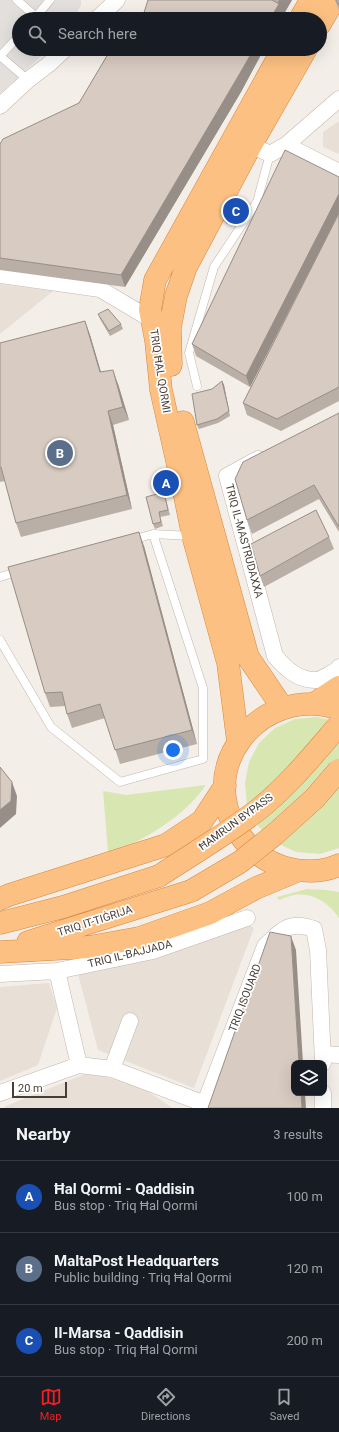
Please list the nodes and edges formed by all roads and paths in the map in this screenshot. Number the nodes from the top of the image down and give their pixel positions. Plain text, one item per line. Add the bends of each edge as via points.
1 (17, 0) edge
2 (50, 0) edge
3 (117, 0) edge
4 (310, 0) edge
5 (334, 0) edge
6 (29, 12) edge
7 (40, 12) edge
8 (104, 12) edge
9 (304, 12) edge
10 (327, 12) edge
11 (12, 43) edge
12 (2, 52) edge
13 (58, 56) edge
14 (279, 56) edge
15 (303, 56) edge
16 (28, 80) junction
17 (339, 99) edge
18 (0, 106) edge
19 (286, 145) junction
20 (260, 150) junction
21 (339, 172) edge
22 (0, 275) edge
23 (152, 320) junction
24 (197, 386) dead end
25 (269, 454) edge
26 (153, 534) junction
27 (193, 536) junction
28 (122, 543) edge
29 (31, 568) edge
30 (0, 577) edge
31 (0, 640) edge
32 (339, 667) edge
33 (339, 687) edge
34 (315, 703) junction
35 (282, 707) junction
36 (339, 709) edge
37 (339, 725) edge
38 (238, 742) junction
39 (339, 770) edge
40 (224, 786) junction
41 (339, 865) edge
42 (307, 871) junction
43 (339, 879) edge
44 (0, 899) edge
45 (247, 918) dead end
46 (0, 923) edge
47 (0, 952) edge
48 (57, 971) junction
49 (0, 974) edge
50 (130, 1021) dead end
51 (339, 1055) edge
52 (323, 1058) edge
53 (79, 1065) junction
54 (112, 1069) junction
55 (0, 1093) edge
56 (323, 1096) edge
57 (204, 1106) edge
58 (323, 1108) edge

1 - 6 lane
2 - 7 lane
3 - 8 street
4 - 9 highway
5 - 10 highway
11 - 12 lane
12 - 16 lane
13 - 16 street
14 - 23 highway, TRIQ ĦAL QORMI via 154,280 150,309
15 - 20 highway, TRIQ ĦAL QORMI
16 - 18 street
17 - 19 street
19 - 20 street
19 - 21 street
20 - 24 lane via 257,202 214,267 188,353
20 - 35 highway, TRIQ ĦAL QORMI via 186,267 176,296 170,328 171,364 176,399 248,657
22 - 23 street via 100,289
23 - 27 highway, TRIQ ĦAL QORMI via 161,390
25 - 32 street, TRIQ IL-MASTRUDAXXA via 227,476 275,656 286,668 301,678 318,680
26 - 27 lane
26 - 28 lane
26 - 31 lane via 203,688 203,759 120,782 51,727
27 - 38 highway, TRIQ ĦAL QORMI via 228,663
29 - 30 lane
33 - 34 highway
34 - 35 highway
34 - 36 highway
35 - 38 highway via 257,721
37 - 46 highway, ĦAMRUN BYPASS, bridge via 290,781 259,809 159,876 62,907
38 - 40 highway via 228,763
39 - 47 highway, TRIQ IT-TIĠRIJA, bridge via 315,798 274,835 240,862 191,891
40 - 42 highway via 230,818 248,846 275,864
40 - 44 highway via 202,821 166,845
41 - 42 highway
42 - 43 street
42 - 47 highway via 256,888 210,914 139,938 89,947
45 - 48 street, TRIQ IL-BAJJADA via 153,951
48 - 49 street, TRIQ IL-BAJJADA
48 - 53 street
50 - 54 street
51 - 52 street, TRIQ ISOUARD
52 - 57 street, TRIQ ISOUARD via 318,950 314,929 302,925 284,928 265,946
53 - 54 street
53 - 55 street
54 - 57 street
56 - 58 street

